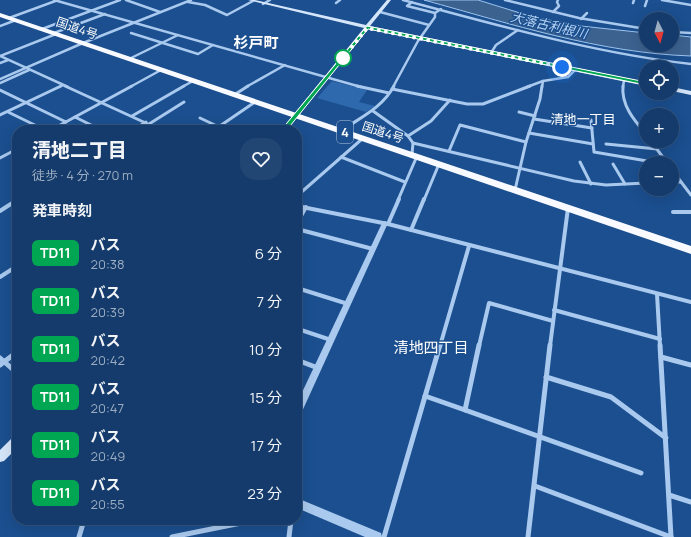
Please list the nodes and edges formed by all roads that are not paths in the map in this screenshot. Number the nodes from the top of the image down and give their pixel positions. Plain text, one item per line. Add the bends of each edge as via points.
1 (56, 0) edge
2 (120, 0) edge
3 (126, 0) edge
4 (191, 0) edge
5 (270, 0) edge
6 (340, 0) edge
7 (388, 0) edge
8 (403, 0) edge
9 (505, 0) edge
10 (558, 0) edge
11 (647, 0) edge
12 (662, 0) edge
13 (252, 1) edge
14 (668, 1) junction
15 (186, 2) junction
16 (336, 2) dead end
17 (412, 2) junction
18 (263, 4) junction
19 (691, 5) edge
20 (645, 6) dead end
21 (667, 8) dead end
22 (441, 9) junction
23 (91, 10) junction
24 (160, 12) junction
25 (380, 12) junction
26 (553, 12) junction
27 (435, 13) junction
28 (587, 13) dead end
29 (106, 14) junction
30 (0, 15) edge
31 (12, 19) junction
32 (581, 19) junction
33 (133, 22) junction
34 (429, 25) junction
35 (0, 26) edge
36 (367, 28) junction
37 (639, 28) edge
38 (42, 29) junction
39 (518, 30) junction
40 (679, 32) edge
41 (55, 33) junction
42 (131, 33) dead end
43 (691, 33) edge
44 (178, 35) junction
45 (420, 38) junction
46 (82, 43) junction
47 (161, 43) junction
48 (213, 45) junction
49 (491, 53) junction
50 (0, 56) edge
51 (129, 59) junction
52 (8, 60) junction
53 (0, 64) edge
54 (691, 64) edge
55 (286, 65) junction
56 (25, 68) junction
57 (29, 70) junction
58 (161, 70) junction
59 (574, 70) junction
60 (327, 77) junction
61 (0, 79) edge
62 (624, 80) junction
63 (192, 81) junction
64 (543, 81) junction
65 (0, 83) edge
66 (639, 83) edge
67 (63, 85) junction
68 (392, 89) junction
69 (0, 90) edge
70 (679, 90) edge
71 (389, 93) junction
72 (691, 93) edge
73 (234, 96) junction
74 (450, 100) junction
75 (184, 102) dead end
76 (254, 102) junction
77 (26, 103) junction
78 (102, 103) junction
79 (374, 111) junction
80 (8, 112) junction
81 (519, 112) dead end
82 (0, 115) edge
83 (132, 116) junction
84 (297, 116) junction
85 (75, 117) junction
86 (200, 118) dead end
87 (534, 118) junction
88 (591, 120) dead end
89 (66, 122) junction
90 (148, 123) junction
91 (35, 125) edge
92 (60, 125) edge
93 (92, 125) edge
94 (144, 125) edge
95 (152, 125) edge
96 (215, 125) edge
97 (222, 125) edge
98 (289, 125) edge
99 (639, 126) edge
100 (592, 128) junction
101 (341, 131) junction
102 (529, 133) junction
103 (408, 136) junction
104 (362, 139) junction
105 (526, 142) junction
106 (413, 143) junction
107 (593, 144) junction
108 (606, 144) dead end
109 (657, 149) joint
110 (449, 151) junction
111 (0, 152) edge
112 (12, 152) edge
113 (6, 155) junction
114 (414, 155) junction
115 (662, 156) edge
116 (342, 157) junction
117 (0, 158) edge
118 (639, 160) edge
119 (580, 162) dead end
120 (439, 164) junction
121 (613, 164) dead end
122 (520, 168) junction
123 (679, 179) edge
124 (405, 182) junction
125 (681, 182) joint
126 (639, 183) edge
127 (591, 184) junction
128 (625, 184) junction
129 (515, 190) junction
130 (302, 192) edge
131 (691, 195) edge
132 (12, 203) edge
133 (302, 207) edge
134 (306, 207) junction
135 (568, 208) junction
136 (0, 211) edge
137 (673, 212) dead end
138 (691, 212) edge
139 (302, 214) edge
140 (386, 223) junction
141 (302, 230) edge
142 (412, 230) junction
143 (469, 246) junction
144 (373, 249) junction
145 (691, 250) edge
146 (12, 269) edge
147 (559, 269) junction
148 (0, 277) edge
149 (302, 290) edge
150 (657, 294) junction
151 (348, 304) junction
152 (691, 304) edge
153 (554, 310) junction
154 (553, 321) junction
155 (302, 330) edge
156 (660, 339) junction
157 (331, 340) junction
158 (12, 356) edge
159 (661, 357) junction
160 (0, 358) edge
161 (4, 362) junction
162 (302, 362) edge
163 (0, 365) edge
164 (691, 365) edge
165 (318, 368) junction
166 (12, 369) edge
167 (546, 377) junction
168 (425, 396) junction
169 (302, 402) edge
170 (465, 410) junction
171 (539, 438) junction
172 (666, 438) junction
173 (12, 446) edge
174 (0, 457) edge
175 (641, 473) dead end
176 (535, 486) junction
177 (669, 495) junction
178 (691, 502) edge
179 (302, 505) edge
180 (83, 525) edge
181 (231, 525) edge
182 (290, 525) edge
183 (79, 537) edge
184 (172, 537) edge
185 (289, 537) edge
186 (377, 537) edge
187 (384, 537) edge
188 (528, 537) edge
189 (671, 537) edge

1 - 23 street
1 - 31 street
2 - 23 street
3 - 24 street
4 - 15 street
5 - 18 street
6 - 16 street
7 - 25 main road
8 - 17 street
9 - 26 street
10 - 26 street via 560,6
11 - 20 street
12 - 14 street
13 - 15 street via 227,15 205,5
13 - 18 main road
14 - 19 street
14 - 21 street
15 - 24 street
17 - 22 street
17 - 27 street via 407,6
18 - 36 main road
22 - 27 street
22 - 39 street
23 - 29 street
23 - 38 street
24 - 33 street
25 - 34 street
25 - 36 main road
26 - 32 street
27 - 34 street
28 - 32 street
29 - 33 street
29 - 41 street
30 - 31 highway, 国道4号 / 4
31 - 35 street
31 - 38 highway, 国道4号 / 4
32 - 37 street
33 - 44 street
33 - 46 street
34 - 45 street
36 - 45 main road
36 - 60 main road
38 - 41 highway, 国道4号 / 4
39 - 49 street via 496,45
39 - 54 street via 615,54
40 - 43 street
41 - 46 highway, 国道4号 / 4
41 - 50 street
42 - 47 street
44 - 47 street
44 - 48 street
45 - 49 main road
45 - 68 street
46 - 51 highway, 国道4号 / 4
46 - 56 street
47 - 48 street via 198,54
47 - 51 street
48 - 55 street
49 - 59 main road
50 - 52 street
51 - 58 highway, 国道4号 / 4
52 - 53 street
52 - 56 street
55 - 60 street
55 - 73 street
56 - 57 street
56 - 61 street
57 - 65 street
57 - 67 street
58 - 63 highway, 国道4号 / 4
58 - 78 street
59 - 62 main road
59 - 64 street via 568,77
60 - 71 street
60 - 84 main road
62 - 66 main road
62 - 99 street via 624,102
63 - 73 highway, 国道4号 / 4
63 - 83 street
64 - 74 street via 483,104
64 - 87 street
67 - 77 street
67 - 78 street
68 - 71 street
68 - 74 street
69 - 77 street
70 - 72 main road
71 - 79 street
73 - 76 highway, 国道4号 / 4
74 - 103 street via 432,122
75 - 90 street
76 - 84 highway, 国道4号 / 4
76 - 97 street
77 - 80 street
77 - 89 street
78 - 83 street
78 - 85 street
79 - 101 street via 365,114
79 - 103 street
80 - 82 street
80 - 91 street
81 - 87 street
83 - 90 street
84 - 98 main road
84 - 101 highway, 国道4号 / 4
85 - 89 street
85 - 93 street
86 - 96 street
87 - 100 street
87 - 102 street
88 - 100 street
89 - 92 street
90 - 94 street
90 - 95 street
100 - 107 street
101 - 104 highway, 国道4号 / 4
102 - 105 street
102 - 107 street
103 - 106 street
104 - 114 highway, 国道4号 / 4
104 - 116 street
105 - 110 street via 460,125
105 - 122 street
106 - 110 street
106 - 114 street
107 - 118 street via 594,152
108 - 109 street
109 - 115 street
110 - 122 street
111 - 113 street
112 - 113 street
113 - 117 street
114 - 120 highway, 国道4号 / 4
114 - 124 street
116 - 124 street
116 - 130 street
119 - 127 street
120 - 129 highway, 国道4号 / 4
120 - 142 street
121 - 128 street
122 - 127 street
122 - 129 street
123 - 125 street
124 - 140 street
125 - 131 street
126 - 128 street
127 - 128 street
129 - 135 highway, 国道4号 / 4
132 - 136 street
133 - 134 street
134 - 139 street
134 - 140 street
135 - 145 highway, 国道4号 / 4
135 - 147 street
137 - 138 street
140 - 142 street
140 - 144 street
141 - 144 street
142 - 143 street
143 - 147 street
143 - 168 street
144 - 151 street
146 - 148 street
147 - 150 street
147 - 153 street
149 - 151 street
150 - 152 street
150 - 156 street
151 - 157 street
153 - 154 street
153 - 156 street
154 - 167 street
154 - 170 street via 489,303
155 - 157 street
156 - 159 street
157 - 165 street
158 - 161 street
159 - 164 street
159 - 172 street
160 - 161 street
161 - 163 street
161 - 166 street
162 - 165 street
165 - 169 street
167 - 171 street
167 - 172 street via 611,398
168 - 170 street
168 - 187 street
170 - 171 street
171 - 175 street
171 - 176 street
172 - 177 street
173 - 174 main road
176 - 188 street
176 - 189 street
177 - 178 street
177 - 189 street
179 - 186 street
180 - 183 street
181 - 184 street
182 - 185 street

